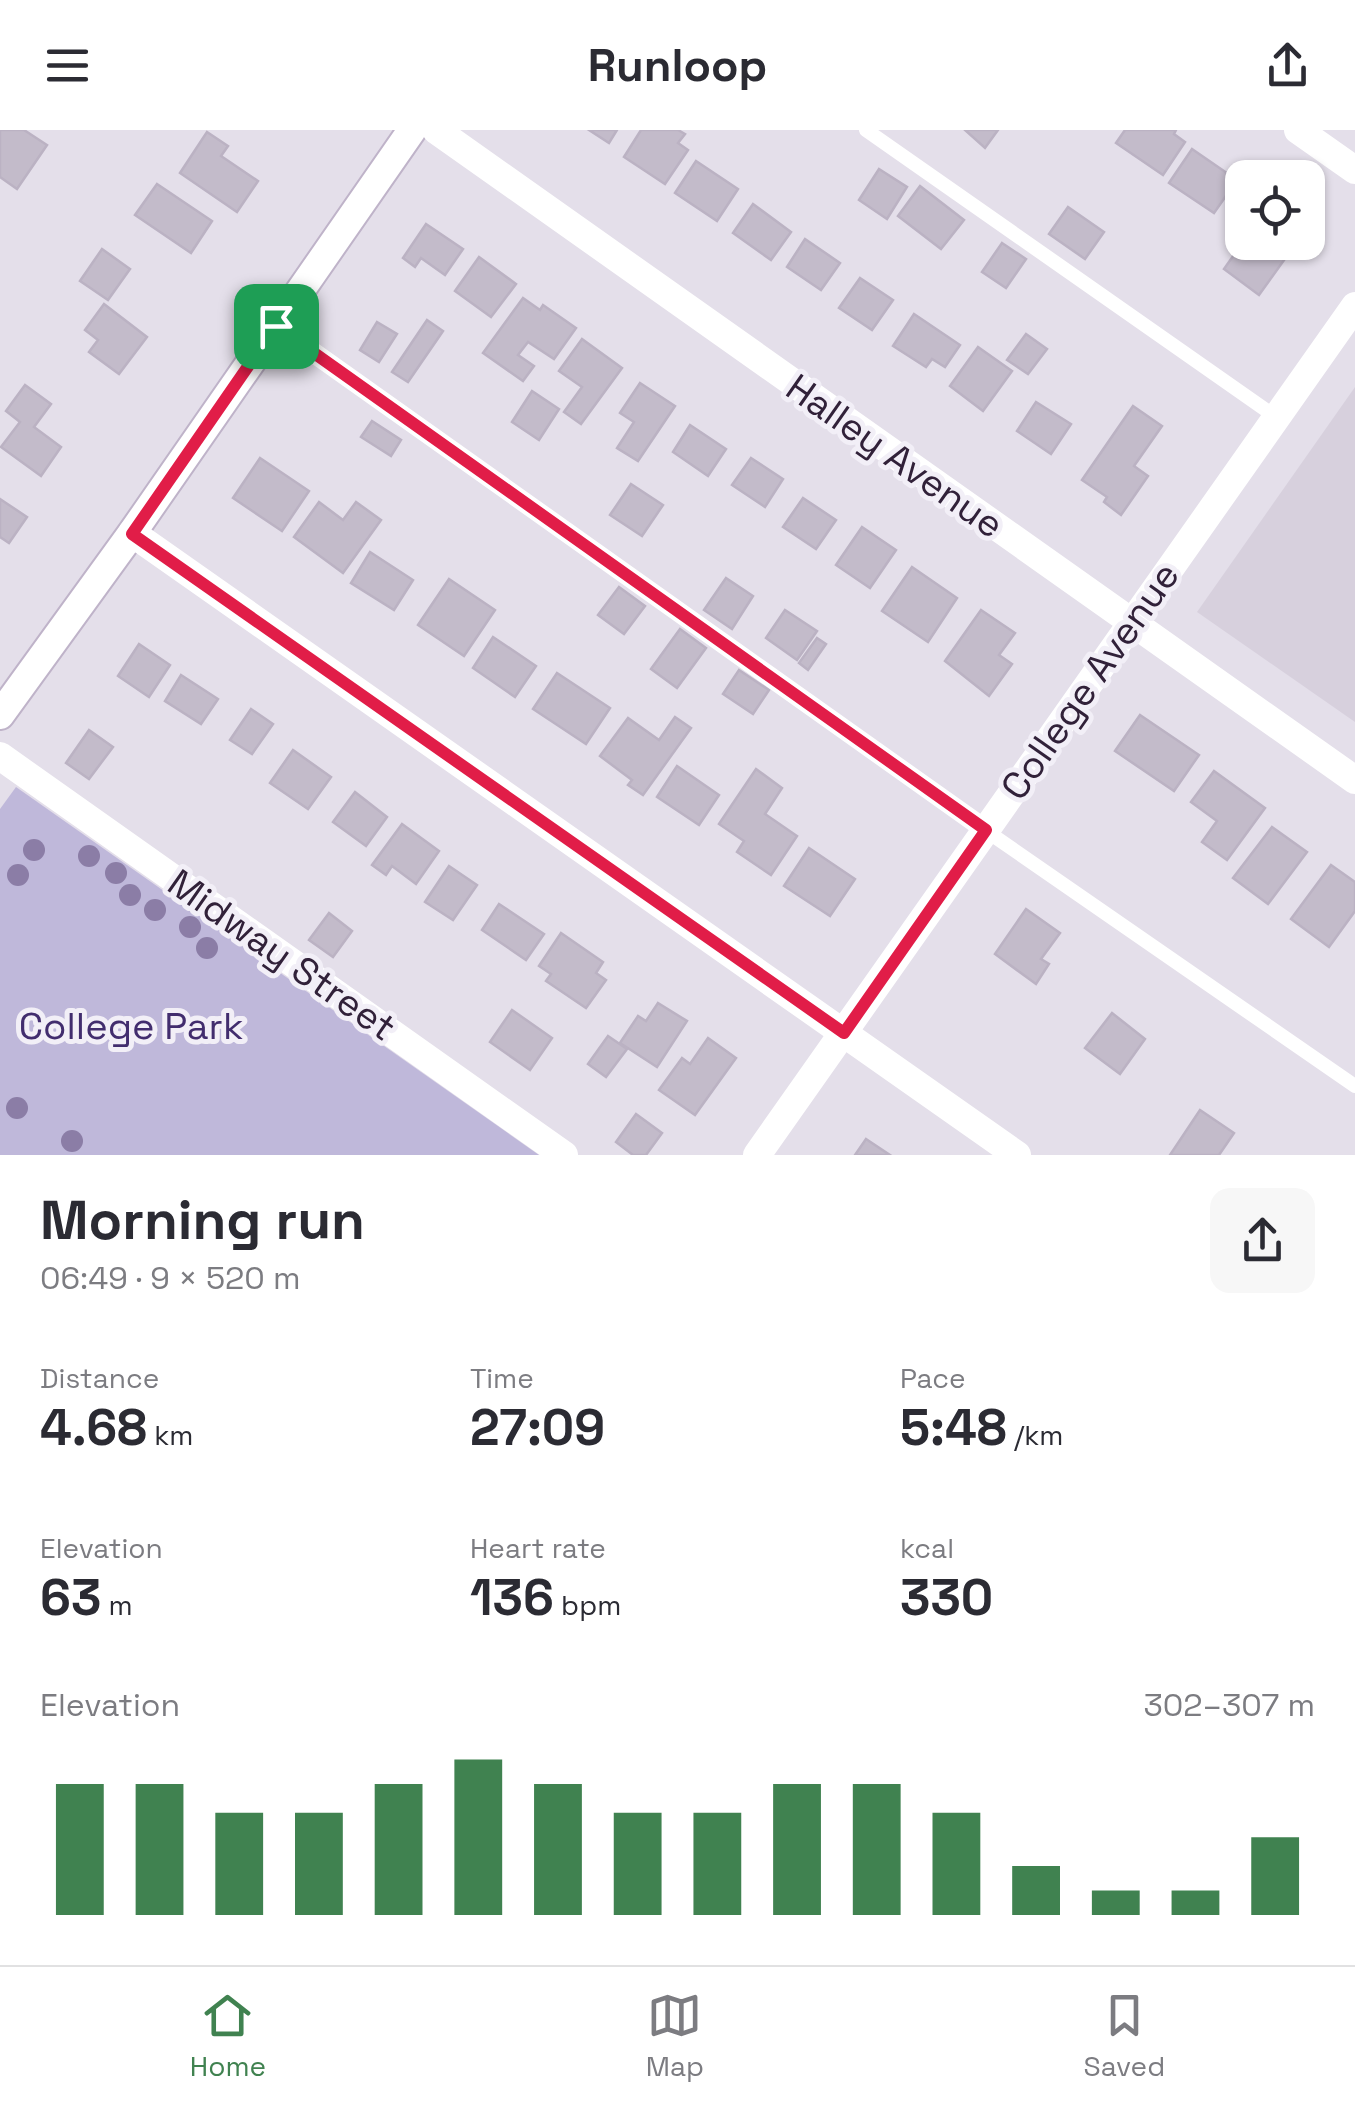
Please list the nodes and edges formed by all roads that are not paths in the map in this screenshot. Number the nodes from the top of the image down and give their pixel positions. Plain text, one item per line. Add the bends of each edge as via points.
1 (412, 130) edge
2 (436, 130) edge
3 (866, 130) edge
4 (1298, 130) edge
5 (1355, 170) edge
6 (1355, 306) edge
7 (276, 326) junction
8 (1276, 417) junction
9 (132, 534) junction
10 (1130, 622) junction
11 (0, 715) edge
12 (0, 756) edge
13 (1355, 780) edge
14 (986, 830) junction
15 (844, 1033) junction
16 (1355, 1086) edge
17 (564, 1155) edge
18 (757, 1155) edge
19 (1017, 1155) edge

1 - 7 street
2 - 10 street, Halley Avenue
3 - 8 lane
4 - 5 street
6 - 8 street, College Avenue
7 - 9 street
7 - 14 lane
8 - 10 street, College Avenue
9 - 11 street
9 - 15 street
10 - 13 street, Halley Avenue
10 - 14 street, College Avenue
12 - 17 street, Midway Street
14 - 15 street, College Avenue
14 - 16 lane
15 - 18 street, College Avenue
15 - 19 street

